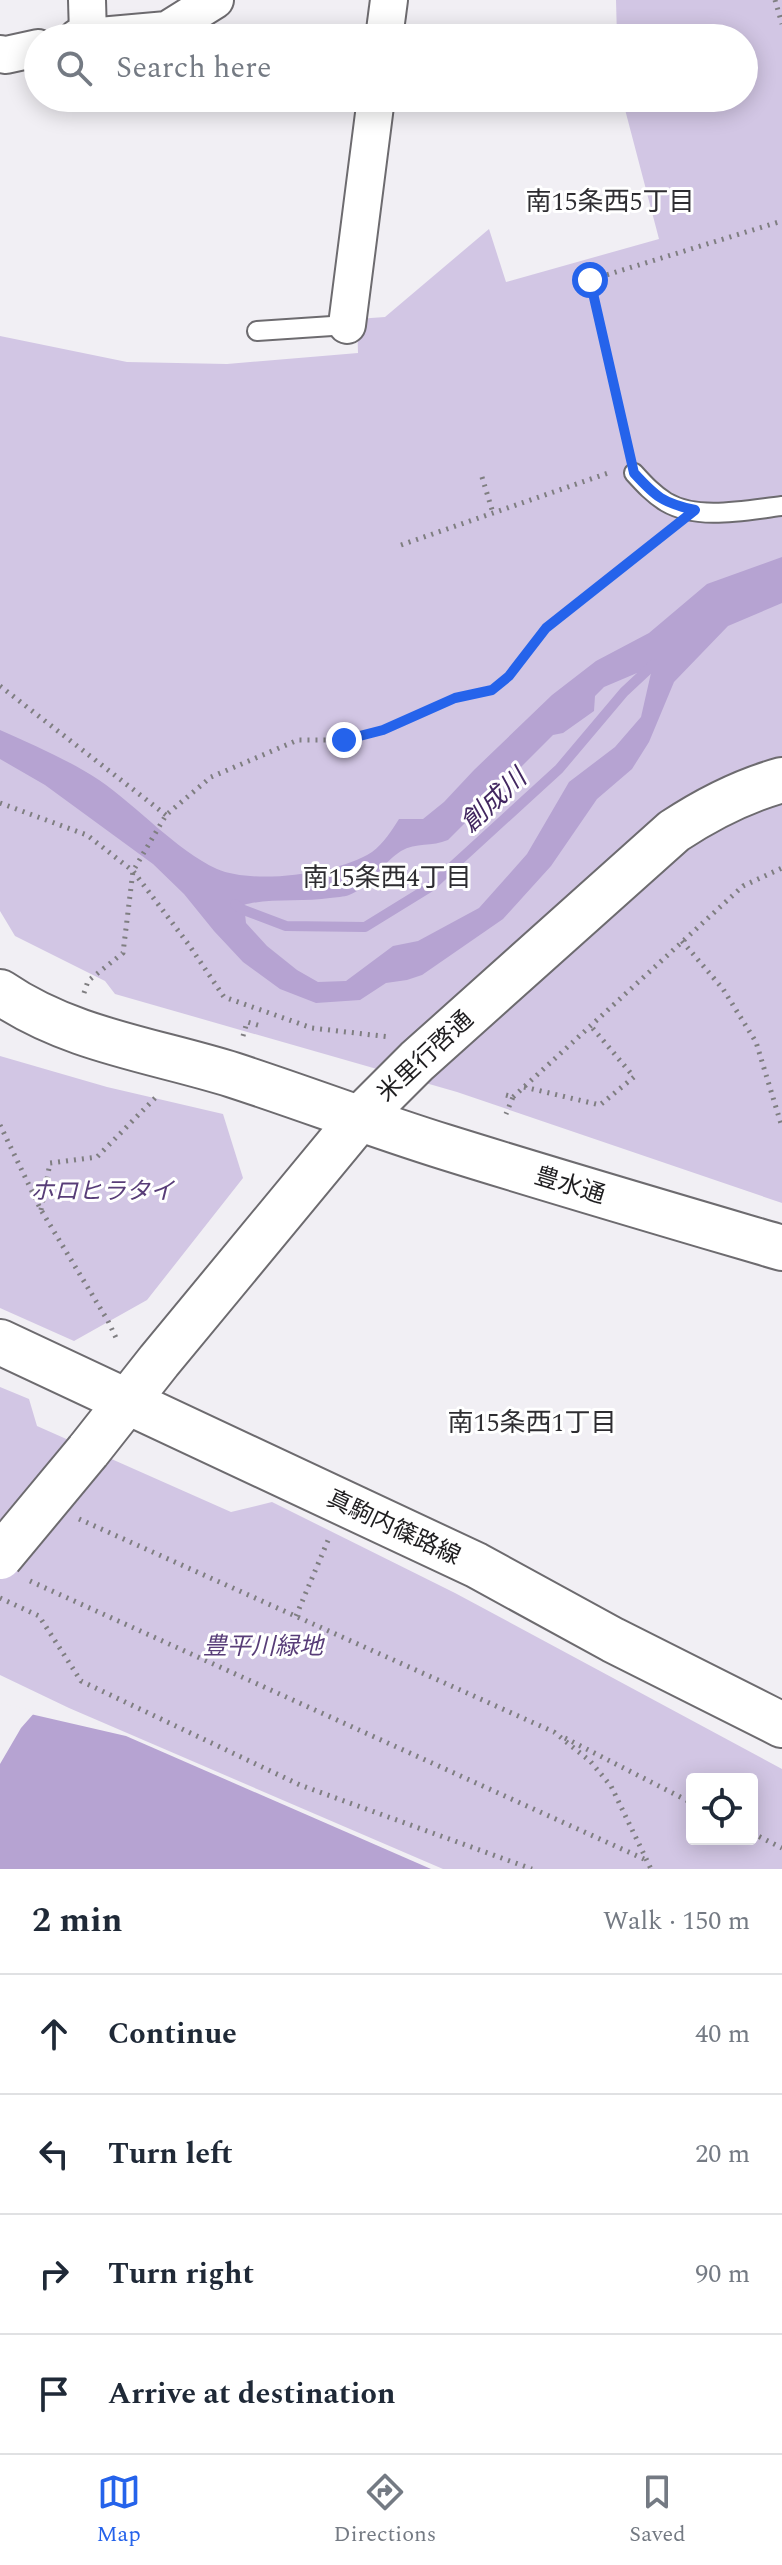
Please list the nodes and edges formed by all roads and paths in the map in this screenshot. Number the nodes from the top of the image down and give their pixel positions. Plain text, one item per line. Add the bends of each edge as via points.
1 (87, 0) edge
2 (215, 0) edge
3 (389, 0) edge
4 (775, 0) edge
5 (84, 24) edge
6 (177, 24) edge
7 (386, 24) edge
8 (782, 24) edge
9 (24, 51) edge
10 (0, 54) edge
11 (374, 112) edge
12 (782, 221) edge
13 (347, 325) joint
14 (257, 331) dead end
15 (634, 473) junction
16 (482, 477) dead end
17 (782, 506) edge
18 (695, 510) junction
19 (493, 513) junction
20 (401, 545) dead end
21 (0, 686) edge
22 (782, 780) edge
23 (0, 803) edge
24 (166, 815) junction
25 (782, 868) edge
26 (133, 871) junction
27 (682, 941) junction
28 (0, 992) edge
29 (84, 993) dead end
30 (590, 1025) junction
31 (261, 1026) dead end
32 (243, 1036) dead end
33 (395, 1038) dead end
34 (524, 1087) junction
35 (159, 1094) dead end
36 (506, 1095) dead end
37 (513, 1097) junction
38 (506, 1114) dead end
39 (359, 1119) junction
40 (0, 1125) edge
41 (782, 1127) edge
42 (41, 1210) junction
43 (782, 1248) edge
44 (0, 1342) edge
45 (118, 1342) dead end
46 (127, 1400) junction
47 (67, 1514) dead end
48 (334, 1526) dead end
49 (11, 1567) edge
50 (0, 1598) edge
51 (296, 1616) junction
52 (782, 1725) edge
53 (554, 1732) junction
54 (686, 1800) edge
55 (758, 1836) edge
56 (782, 1848) edge
57 (646, 1859) junction
58 (532, 1869) edge
59 (651, 1869) edge

1 - 5 street
2 - 6 street
3 - 7 street
4 - 8 path
9 - 10 street
11 - 13 street
12 - 15 path via 590,280
13 - 14 lane
15 - 18 lane via 669,504
15 - 19 path via 608,472
16 - 19 path
17 - 18 lane via 724,514
18 - 24 path via 546,628 492,690 455,698 383,730 344,740 298,740 211,777
19 - 20 path
21 - 24 path
22 - 39 street, 米里行啓通 via 709,807 674,831
23 - 26 path via 87,835
24 - 26 path
25 - 27 path via 743,886
26 - 29 path via 123,953 88,981
26 - 33 path via 224,997 312,1028
27 - 30 path
27 - 41 path via 723,989 756,1042
28 - 39 street, 豊水通 via 50,1022
30 - 34 path
30 - 34 path via 634,1077 600,1105
31 - 32 path via 247,1022
34 - 37 path
35 - 42 path via 97,1157 50,1163
36 - 37 path
37 - 38 path
39 - 43 street, 豊水通
39 - 46 street, 米里行啓通
40 - 42 path
42 - 45 path
44 - 46 street, 真駒内篠路線
46 - 49 street, 米里行啓通, bridge
46 - 52 street, 真駒内篠路線 via 476,1565
47 - 51 path
48 - 51 path
49 - 57 path
50 - 58 path via 39,1616 81,1681 300,1785
51 - 53 path
53 - 54 path
53 - 57 path via 611,1786
55 - 56 path
57 - 59 path

